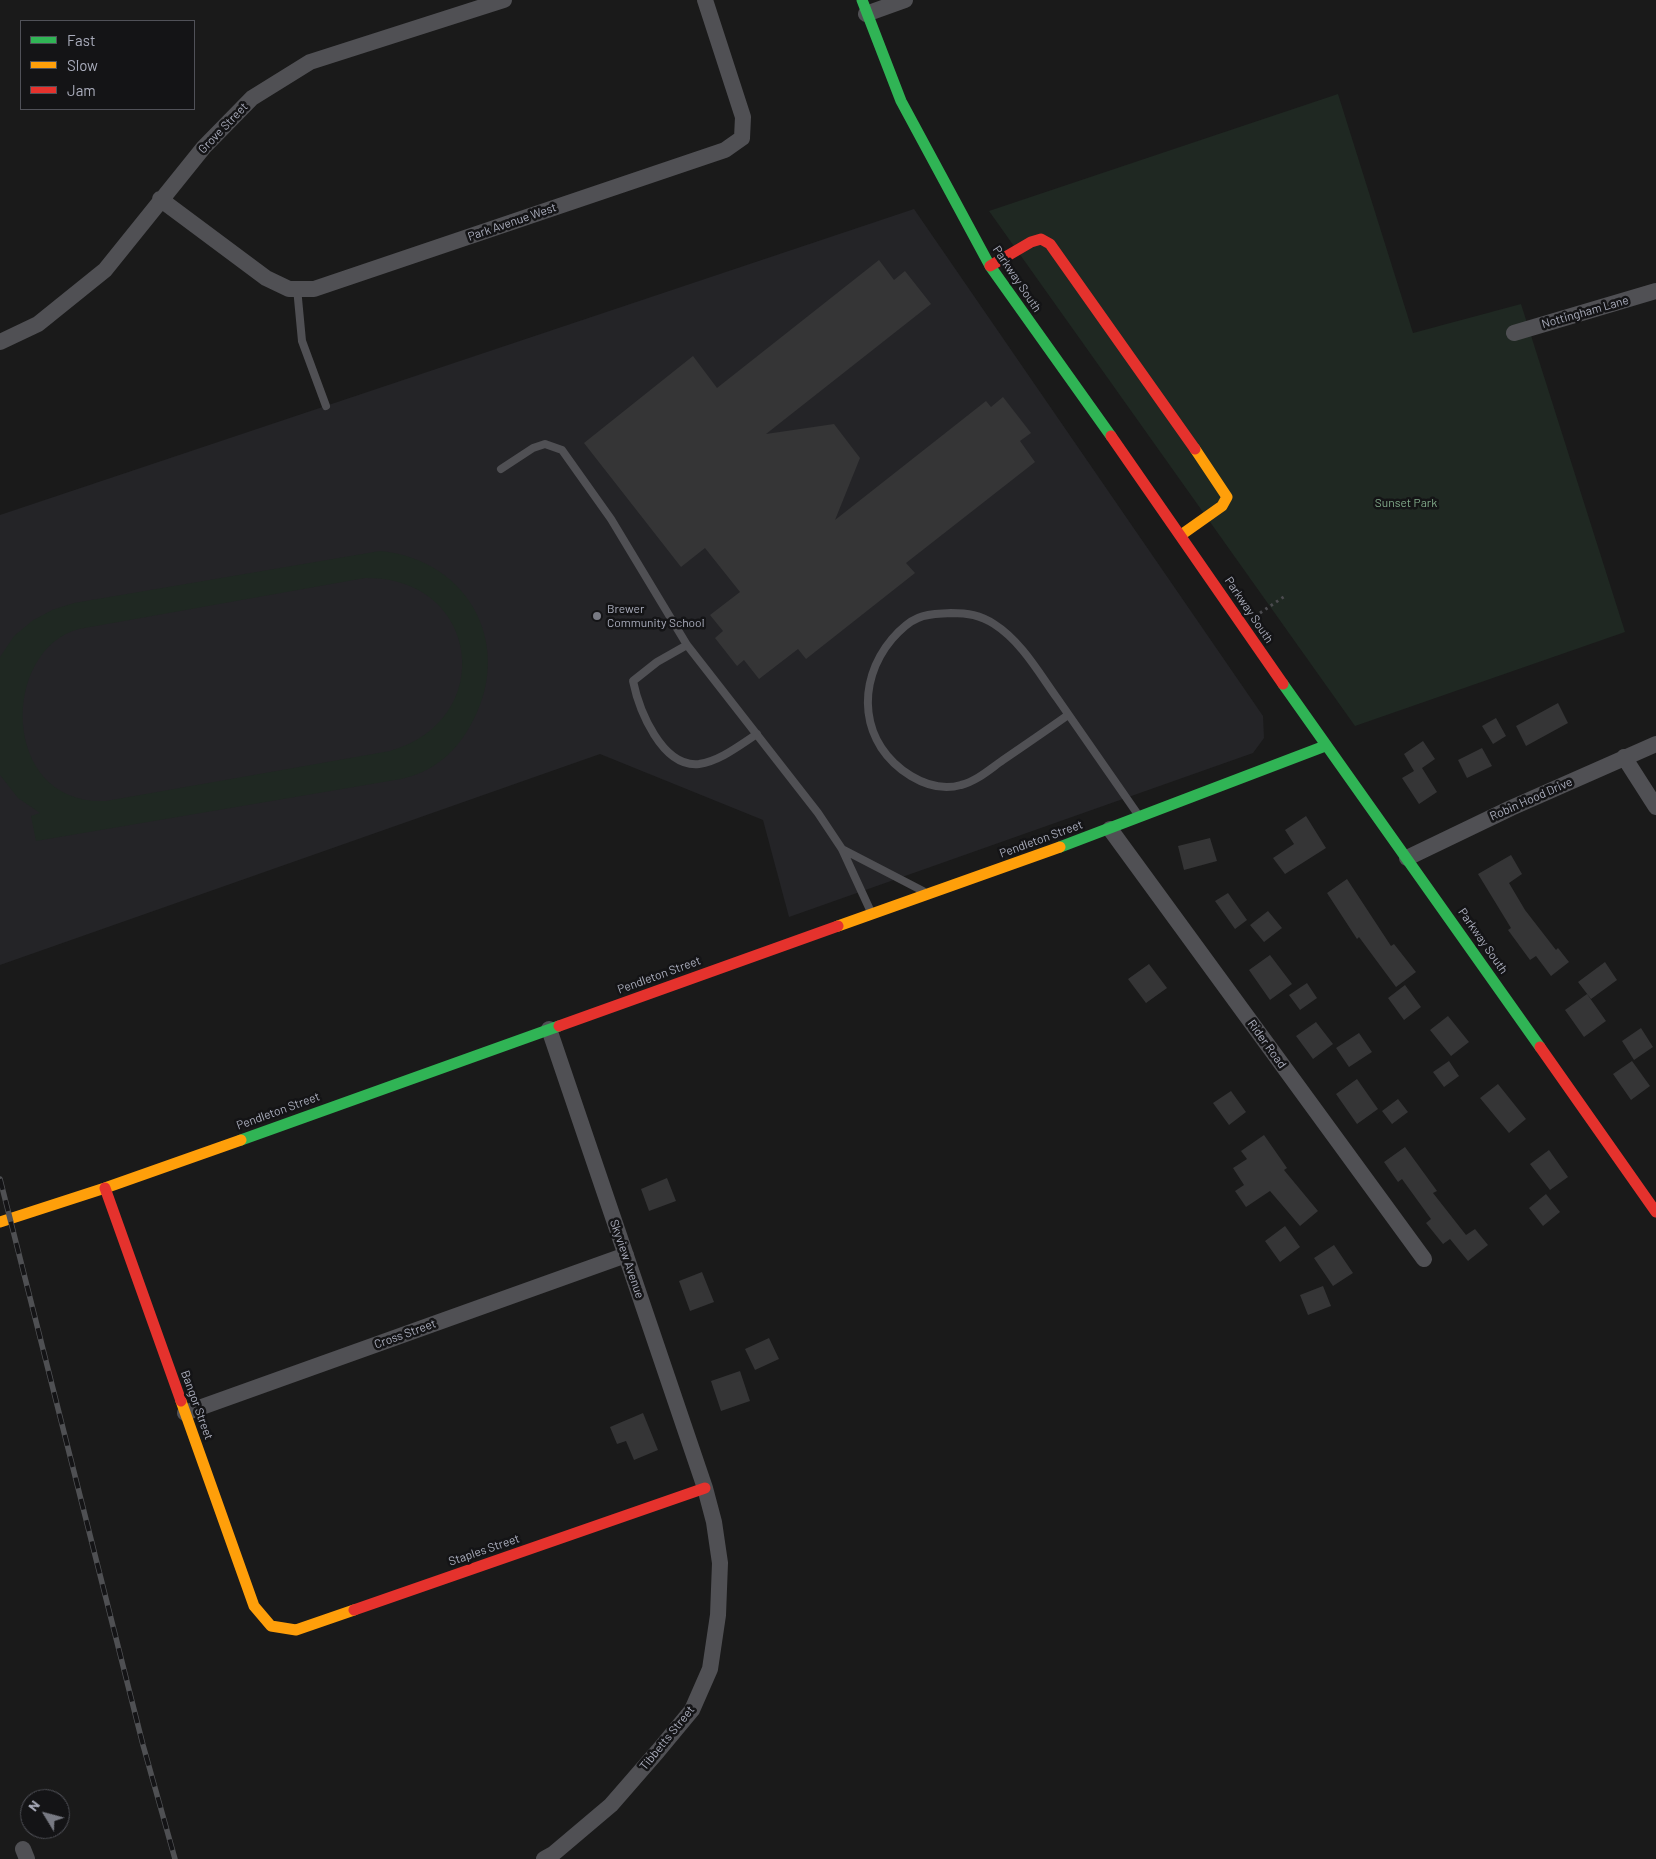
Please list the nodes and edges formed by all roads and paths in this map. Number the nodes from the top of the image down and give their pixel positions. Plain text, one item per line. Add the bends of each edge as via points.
1 (504, 0) edge
2 (705, 0) edge
3 (905, 0) edge
4 (864, 7) edge
5 (160, 199) junction
6 (990, 266) junction
7 (296, 288) junction
8 (1656, 291) edge
9 (1514, 333) dead end
10 (0, 342) edge
11 (326, 406) dead end
12 (501, 468) dead end
13 (1181, 535) junction
14 (1285, 596) dead end
15 (1260, 613) dead end
16 (687, 645) junction
17 (1068, 715) junction
18 (757, 734) junction
19 (1656, 744) edge
20 (1325, 746) junction
21 (1624, 757) junction
22 (1656, 807) edge
23 (1140, 818) junction
24 (1110, 830) junction
25 (842, 849) junction
26 (1407, 858) junction
27 (930, 894) junction
28 (872, 914) junction
29 (548, 1029) junction
30 (104, 1188) junction
31 (1656, 1212) edge
32 (0, 1222) edge
33 (626, 1255) junction
34 (1424, 1259) dead end
35 (185, 1413) junction
36 (705, 1488) junction
37 (272, 1626) joint
38 (544, 1859) edge

1 - 5 street, Grove Street via 310,62 252,98
2 - 7 street, Park Avenue West via 743,117 742,138 725,150 314,288
3 - 4 street
4 - 6 street, Parkway South via 901,101
5 - 7 street, Park Avenue West via 266,278 289,289
5 - 10 street, Grove Street via 104,270 38,324
6 - 13 street, Parkway South
6 - 13 street via 1041,239 1056,252 1223,488 1227,498 1222,506
7 - 11 lane via 302,341
8 - 9 street, Nottingham Lane
12 - 16 lane via 545,444 562,450 612,519
13 - 20 street, Parkway South
14 - 15 path
16 - 18 lane
16 - 18 lane via 633,681 638,704 651,730 672,756 684,763 706,762 730,752
17 - 17 lane via 1026,654 1008,634 976,614 929,614 916,618 888,644 869,679 867,701 871,727 887,757 906,773 940,788 961,785 979,777
17 - 23 lane
18 - 25 lane via 818,812
19 - 21 street, Robin Hood Drive
20 - 23 street, Pendleton Street
20 - 26 street, Parkway South
21 - 22 street
21 - 26 street, Robin Hood Drive
23 - 24 street, Pendleton Street
24 - 27 street, Pendleton Street
24 - 34 street, Rider Road
25 - 27 lane
25 - 28 lane
26 - 31 street, Parkway South
27 - 28 street, Pendleton Street
28 - 29 street, Pendleton Street
29 - 30 street, Pendleton Street
29 - 33 street, Skyview Avenue
30 - 32 street, Pendleton Street
30 - 35 street, Bangor Street
33 - 35 street, Cross Street
33 - 36 street, Skyview Avenue
35 - 37 street, Bangor Street via 254,1606
36 - 37 street, Staples Street via 296,1630
36 - 38 street, Tibbetts Street via 720,1563 718,1615 710,1669 692,1710 611,1804

